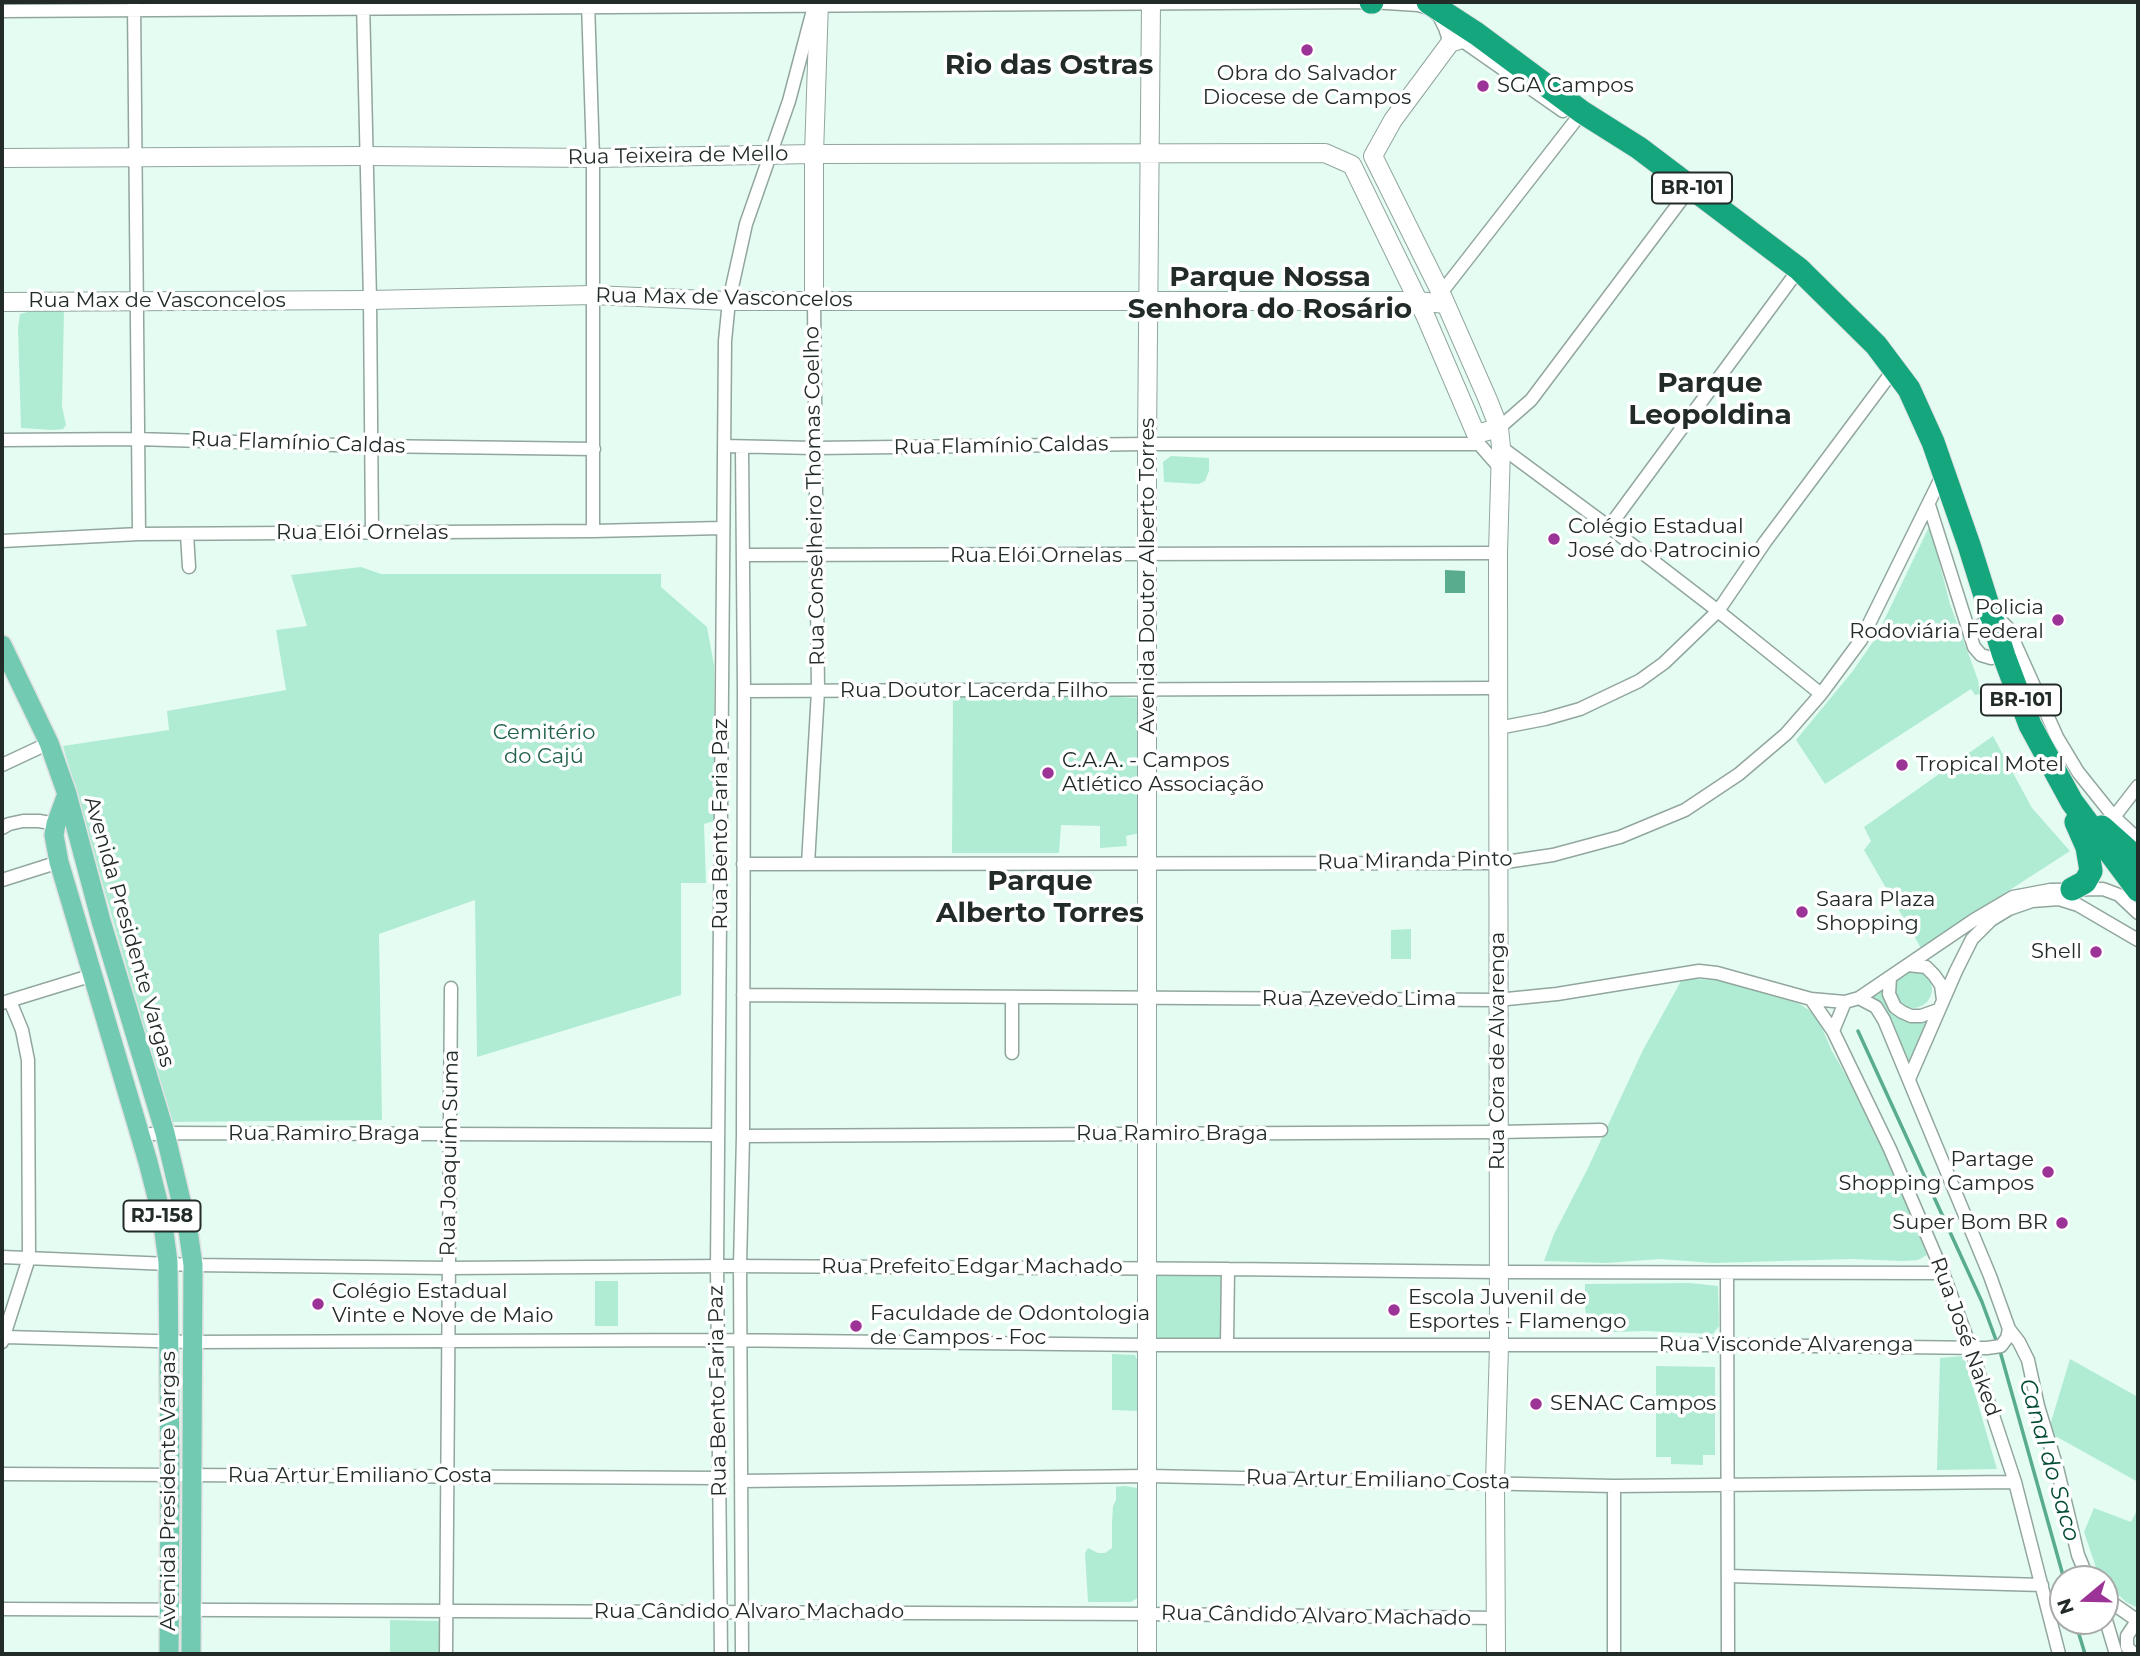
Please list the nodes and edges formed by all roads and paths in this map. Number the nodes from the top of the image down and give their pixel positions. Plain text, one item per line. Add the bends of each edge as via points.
1 (1151, 2) edge
2 (1372, 2) edge
3 (1428, 2) edge
4 (1019, 3) edge
5 (817, 4) edge
6 (841, 4) edge
7 (363, 5) edge
8 (588, 5) edge
9 (134, 6) edge
10 (2, 11) edge
11 (1462, 39) junction
12 (1579, 116) junction
13 (814, 153) junction
14 (1149, 153) junction
15 (771, 154) junction
16 (134, 156) junction
17 (366, 156) junction
18 (1373, 156) junction
19 (2, 158) edge
20 (593, 158) junction
21 (1352, 165) junction
22 (1691, 187) junction
23 (1799, 269) junction
24 (593, 295) junction
25 (1443, 299) junction
26 (370, 300) junction
27 (1149, 300) junction
28 (729, 301) junction
29 (1418, 301) junction
30 (2, 302) edge
31 (135, 302) junction
32 (814, 302) junction
33 (1895, 368) junction
34 (1500, 428) junction
35 (136, 439) junction
36 (1477, 439) junction
37 (2, 440) edge
38 (1147, 444) junction
39 (370, 446) junction
40 (724, 446) junction
41 (742, 447) junction
42 (1501, 447) junction
43 (814, 448) junction
44 (594, 449) junction
45 (1501, 469) junction
46 (1944, 471) junction
47 (1929, 505) junction
48 (1609, 527) junction
49 (722, 528) junction
50 (593, 531) junction
51 (372, 533) junction
52 (139, 534) junction
53 (187, 534) junction
54 (2, 541) edge
55 (1498, 553) junction
56 (743, 555) junction
57 (1147, 555) junction
58 (817, 556) junction
59 (189, 567) dead end
60 (1718, 611) junction
61 (1992, 620) junction
62 (1970, 637) junction
63 (2, 645) edge
64 (2004, 656) junction
65 (1498, 688) junction
66 (744, 691) junction
67 (818, 691) junction
68 (1148, 691) junction
69 (1821, 694) junction
70 (1498, 728) junction
71 (49, 743) junction
72 (2, 765) edge
73 (2058, 777) junction
74 (2138, 786) edge
75 (67, 794) junction
76 (2114, 817) junction
77 (2, 828) edge
78 (55, 830) junction
79 (2138, 839) edge
80 (2138, 859) edge
81 (59, 862) junction
82 (85, 863) junction
83 (1499, 863) junction
84 (743, 864) junction
85 (808, 864) junction
86 (1147, 864) junction
87 (2, 880) edge
88 (2072, 889) junction
89 (2103, 889) junction
90 (2138, 890) edge
91 (68, 894) junction
92 (2138, 913) edge
93 (2105, 920) junction
94 (101, 921) junction
95 (2138, 940) edge
96 (1908, 965) junction
97 (93, 975) junction
98 (1890, 977) junction
99 (451, 988) dead end
100 (743, 995) junction
101 (1012, 997) junction
102 (1147, 998) junction
103 (1859, 998) junction
104 (1811, 999) junction
105 (1497, 1000) junction
106 (6, 1002) edge
107 (1844, 1002) junction
108 (1941, 1005) junction
109 (1833, 1031) junction
110 (1012, 1053) dead end
111 (1909, 1079) junction
112 (1601, 1130) dead end
113 (1498, 1132) junction
114 (165, 1133) junction
115 (141, 1135) junction
116 (450, 1135) junction
117 (718, 1135) junction
118 (1148, 1135) junction
119 (743, 1136) junction
120 (2, 1257) edge
121 (29, 1258) junction
122 (168, 1262) junction
123 (193, 1265) junction
124 (717, 1266) junction
125 (740, 1266) junction
126 (449, 1268) junction
127 (1147, 1268) junction
128 (1228, 1269) junction
129 (1499, 1272) junction
130 (1727, 1273) junction
131 (1943, 1273) junction
132 (2009, 1329) junction
133 (3, 1340) edge
134 (449, 1340) junction
135 (717, 1340) junction
136 (741, 1341) junction
137 (169, 1342) junction
138 (192, 1342) junction
139 (1148, 1345) junction
140 (1227, 1345) junction
141 (1726, 1345) junction
142 (1499, 1346) junction
143 (1970, 1346) junction
144 (2001, 1346) junction
145 (2025, 1353) junction
146 (2, 1474) edge
147 (191, 1475) junction
148 (170, 1476) junction
149 (1148, 1476) junction
150 (447, 1477) junction
151 (719, 1478) junction
152 (741, 1480) junction
153 (1495, 1482) junction
154 (2015, 1482) junction
155 (1729, 1485) junction
156 (1614, 1486) junction
157 (2082, 1565) edge
158 (1728, 1576) junction
159 (2042, 1585) junction
160 (2, 1609) edge
161 (2119, 1609) edge
162 (170, 1610) junction
163 (191, 1610) junction
164 (446, 1610) junction
165 (720, 1613) junction
166 (743, 1613) junction
167 (1148, 1614) junction
168 (1496, 1618) junction
169 (2138, 1623) edge
170 (2110, 1635) edge
171 (169, 1654) edge
172 (191, 1654) edge
173 (446, 1654) edge
174 (720, 1654) edge
175 (742, 1654) edge
176 (1147, 1654) edge
177 (1496, 1654) edge
178 (1614, 1654) edge
179 (1728, 1654) edge
180 (2059, 1654) edge
181 (2116, 1654) edge
182 (2134, 1654) edge

1 - 2 street
1 - 4 street
1 - 14 main road, Avenida Doutor Alberto Torres
2 - 11 street via 1429,8
3 - 11 highway, BR-101
4 - 6 street
5 - 6 street
5 - 8 street
5 - 13 main road, Rua Conselheiro Thomas Coelho
5 - 15 street, Rua Bento Faria Paz
7 - 8 street
7 - 9 street
7 - 17 street
8 - 20 street
9 - 10 street
9 - 16 street
11 - 12 highway, BR-101
11 - 18 main road via 1393,120
12 - 22 highway, BR-101 via 1639,148
12 - 25 street
13 - 14 main road, Rua Teixeira de Mello
13 - 15 main road, Rua Teixeira de Mello
13 - 32 main road, Rua Conselheiro Thomas Coelho
14 - 21 main road, Rua Teixeira de Mello via 1325,153
14 - 27 main road, Avenida Doutor Alberto Torres
15 - 20 main road, Rua Teixeira de Mello
15 - 28 street, Rua Bento Faria Paz via 746,224
16 - 17 main road, Rua Teixeira de Mello
16 - 19 main road, Rua Teixeira de Mello
16 - 31 street
17 - 20 main road, Rua Teixeira de Mello
17 - 26 street
18 - 21 main road
18 - 25 main road
20 - 24 street
21 - 29 main road
22 - 23 highway, BR-101
22 - 34 street via 1531,400
23 - 33 highway, BR-101 via 1855,321
23 - 48 street
24 - 26 main road, Rua Max de Vasconcelos
24 - 28 main road, Rua Max de Vasconcelos
24 - 44 street
25 - 29 main road, Rua Max de Vasconcelos
25 - 34 main road
26 - 31 main road, Rua Max de Vasconcelos
26 - 39 street
27 - 29 main road, Rua Max de Vasconcelos
27 - 32 main road, Rua Max de Vasconcelos
27 - 38 main road, Avenida Doutor Alberto Torres
28 - 32 main road, Rua Max de Vasconcelos
28 - 40 street, Rua Bento Faria Paz via 724,341
29 - 36 main road
30 - 31 main road, Rua Max de Vasconcelos
31 - 35 street
32 - 43 street, Rua Conselheiro Thomas Coelho
33 - 46 highway, BR-101 via 1921,412
33 - 60 street
34 - 36 main road
34 - 42 main road, Rua Cora de Alvarenga
35 - 37 street, Rua Flamínio Caldas
35 - 39 street, Rua Flamínio Caldas
35 - 52 street
36 - 38 street, Rua Flamínio Caldas
36 - 45 street
38 - 43 street, Rua Flamínio Caldas
38 - 57 main road, Avenida Doutor Alberto Torres
39 - 44 street, Rua Flamínio Caldas
39 - 51 street
40 - 41 street, Rua Flamínio Caldas
40 - 49 street, Rua Bento Faria Paz
41 - 43 street, Rua Flamínio Caldas
41 - 56 street, Rua Bento Faria Paz
42 - 45 main road, Rua Cora de Alvarenga
42 - 48 street
43 - 58 street, Rua Conselheiro Thomas Coelho
44 - 50 street
45 - 55 main road, Rua Cora de Alvarenga
46 - 47 street, Rua Miranda Pinto
46 - 61 highway, BR-101
47 - 62 street
47 - 69 street, Rua Miranda Pinto via 1861,640
48 - 60 street
49 - 50 street, Rua Elói Ornelas
49 - 117 street, Rua Bento Faria Paz
50 - 51 street, Rua Elói Ornelas
51 - 53 street, Rua Elói Ornelas
52 - 53 street, Rua Elói Ornelas
52 - 54 street, Rua Elói Ornelas
53 - 59 street
55 - 57 street, Rua Elói Ornelas
55 - 65 main road, Rua Cora de Alvarenga
56 - 58 street, Rua Elói Ornelas
56 - 66 street, Rua Bento Faria Paz
57 - 58 street, Rua Elói Ornelas
57 - 68 main road, Avenida Doutor Alberto Torres
58 - 67 street, Rua Conselheiro Thomas Coelho
60 - 69 street
60 - 70 street via 1664,663 1622,690 1580,709
61 - 62 street
61 - 64 highway, BR-101
61 - 76 street via 2002,622 2012,634 2057,737
62 - 64 street via 1981,655
63 - 71 main road, RJ-158
64 - 73 highway, BR-101 via 2030,725
65 - 68 street, Rua Doutor Lacerda Filho
65 - 70 main road, Rua Cora de Alvarenga
66 - 67 street, Rua Doutor Lacerda Filho
66 - 84 street, Rua Bento Faria Paz
67 - 68 street, Rua Doutor Lacerda Filho
67 - 85 street, Rua Conselheiro Thomas Coelho
68 - 86 main road, Avenida Doutor Alberto Torres
69 - 83 street, Rua Miranda Pinto via 1786,734 1739,774 1685,810 1606,840 1553,855
70 - 83 main road, Rua Cora de Alvarenga
71 - 72 street
71 - 75 main road, RJ-158
73 - 80 highway, BR-101
73 - 88 highway via 2087,847 2091,871 2085,882
73 - 90 highway, BR-101
74 - 76 street
75 - 78 main road, Avenida Presidente Vargas
75 - 82 main road, Avenida Presidente Vargas / RJ-158
76 - 79 street
77 - 78 street via 39,821
78 - 81 main road, Avenida Presidente Vargas / RJ-158
78 - 82 main road
81 - 87 street
81 - 91 main road, Avenida Presidente Vargas / RJ-158
82 - 94 main road, Avenida Presidente Vargas / RJ-158
83 - 86 street, Rua Miranda Pinto
83 - 105 main road, Rua Cora de Alvarenga
84 - 85 street, Rua Miranda Pinto
84 - 100 street, Rua Bento Faria Paz
85 - 86 street, Rua Miranda Pinto
86 - 102 main road, Avenida Doutor Alberto Torres
88 - 89 street, Rua Azevedo Lima
88 - 96 street, Rua Azevedo Lima via 2013,897
89 - 92 street via 2119,895
89 - 93 street via 2093,897
91 - 94 main road via 86,922
91 - 97 main road, Avenida Presidente Vargas / RJ-158
93 - 95 street
93 - 108 street via 2059,899 2009,909 1972,939
94 - 114 main road, Avenida Presidente Vargas / RJ-158
96 - 98 street, Rua Azevedo Lima
96 - 108 street via 1926,967 1934,975 1941,985
97 - 106 street
97 - 115 main road, Avenida Presidente Vargas / RJ-158
98 - 103 street, Rua Azevedo Lima
98 - 108 street via 1889,994 1902,1012 1921,1016
99 - 116 street, Rua Joaquim Suma
100 - 101 street, Rua Azevedo Lima
100 - 119 street, Rua Bento Faria Paz
101 - 102 street, Rua Azevedo Lima
101 - 110 street
102 - 105 street, Rua Azevedo Lima
102 - 118 main road, Avenida Doutor Alberto Torres
103 - 107 street, Rua Azevedo Lima
103 - 111 street via 1876,1007
104 - 105 street, Rua Azevedo Lima via 1699,971
104 - 107 street, Rua Azevedo Lima
104 - 109 street, Rua José Naked
105 - 113 main road, Rua Cora de Alvarenga
106 - 121 street via 22,1030 28,1060
107 - 109 street
108 - 111 street
109 - 131 street, Rua José Naked
111 - 132 street
112 - 113 street, Rua Ramiro Braga
113 - 118 street, Rua Ramiro Braga
113 - 129 main road, Rua Cora de Alvarenga
114 - 115 street, Rua Ramiro Braga
114 - 116 street, Rua Ramiro Braga
114 - 123 main road, Avenida Presidente Vargas / RJ-158
115 - 122 main road, Avenida Presidente Vargas / RJ-158
116 - 117 street, Rua Ramiro Braga
116 - 126 street, Rua Joaquim Suma
117 - 124 street, Rua Bento Faria Paz
118 - 119 street, Rua Ramiro Braga
118 - 127 main road, Avenida Doutor Alberto Torres
119 - 125 street, Rua Bento Faria Paz
120 - 121 street, Rua Prefeito Edgar Machado
121 - 122 street, Rua Prefeito Edgar Machado
121 - 133 street
122 - 123 street, Rua Prefeito Edgar Machado
122 - 137 main road, Avenida Presidente Vargas / RJ-158
123 - 126 street, Rua Prefeito Edgar Machado
123 - 138 main road, Avenida Presidente Vargas / RJ-158
124 - 125 street, Rua Prefeito Edgar Machado
124 - 126 street, Rua Prefeito Edgar Machado
124 - 135 street, Rua Bento Faria Paz
125 - 127 street, Rua Prefeito Edgar Machado
125 - 136 street, Rua Bento Faria Paz
126 - 134 street, Rua Joaquim Suma
127 - 128 street, Rua Prefeito Edgar Machado
127 - 139 main road, Avenida Doutor Alberto Torres
128 - 129 street, Rua Prefeito Edgar Machado
128 - 140 street
129 - 130 street, Rua Prefeito Edgar Machado
129 - 142 main road, Rua Cora de Alvarenga
130 - 131 street, Rua Prefeito Edgar Machado
130 - 141 street
131 - 143 street, Rua José Naked
132 - 144 street
132 - 145 street
133 - 137 street, Rua Visconde Alvarenga
134 - 135 street, Rua Visconde Alvarenga
134 - 138 street, Rua Visconde Alvarenga
134 - 150 street, Rua Joaquim Suma
135 - 136 street, Rua Visconde Alvarenga
135 - 151 street, Rua Bento Faria Paz
136 - 139 street, Rua Visconde Alvarenga
136 - 152 street, Rua Bento Faria Paz
137 - 138 street, Rua Visconde Alvarenga
137 - 148 main road, Avenida Presidente Vargas / RJ-158
138 - 147 main road, Avenida Presidente Vargas / RJ-158
139 - 140 street, Rua Visconde Alvarenga
139 - 149 main road, Avenida Doutor Alberto Torres
140 - 142 street, Rua Visconde Alvarenga
141 - 142 street, Rua Visconde Alvarenga
141 - 143 street, Rua Visconde Alvarenga
141 - 155 street
142 - 153 main road, Rua Cora de Alvarenga
143 - 144 street, Rua Visconde Alvarenga
143 - 154 street, Rua José Naked
144 - 145 street, Rua Visconde Alvarenga
145 - 157 street
146 - 148 street, Rua Artur Emiliano Costa
147 - 148 street, Rua Artur Emiliano Costa
147 - 150 street, Rua Artur Emiliano Costa
147 - 163 main road, Avenida Presidente Vargas / RJ-158
148 - 162 main road, Avenida Presidente Vargas / RJ-158
149 - 152 street, Rua Artur Emiliano Costa
149 - 153 street, Rua Artur Emiliano Costa
149 - 167 main road, Avenida Doutor Alberto Torres
150 - 151 street, Rua Artur Emiliano Costa
150 - 164 street, Rua Joaquim Suma
151 - 165 street, Rua Bento Faria Paz
152 - 166 street, Rua Bento Faria Paz
153 - 156 street, Rua Artur Emiliano Costa
153 - 168 main road, Rua Cora de Alvarenga
154 - 155 street, Rua Artur Emiliano Costa
154 - 159 street, Rua José Naked
155 - 156 street, Rua Artur Emiliano Costa
155 - 158 street
156 - 178 street
158 - 159 street
158 - 179 street
159 - 180 street, Rua José Naked
160 - 162 street, Rua Cândido Alvaro Machado
161 - 169 street
162 - 163 street, Rua Cândido Alvaro Machado
162 - 171 main road, Avenida Presidente Vargas / RJ-158
163 - 164 street, Rua Cândido Alvaro Machado
163 - 172 main road, Avenida Presidente Vargas / RJ-158
164 - 165 street, Rua Cândido Alvaro Machado
164 - 173 street, Rua Joaquim Suma
165 - 166 street, Rua Cândido Alvaro Machado
165 - 174 street, Rua Bento Faria Paz
166 - 167 street, Rua Cândido Alvaro Machado
166 - 175 street, Rua Bento Faria Paz
167 - 168 street, Rua Cândido Alvaro Machado
167 - 176 main road, Avenida Doutor Alberto Torres
168 - 177 main road, Rua Cora de Alvarenga
169 - 182 street via 2127,1636 2127,1647
170 - 181 street

